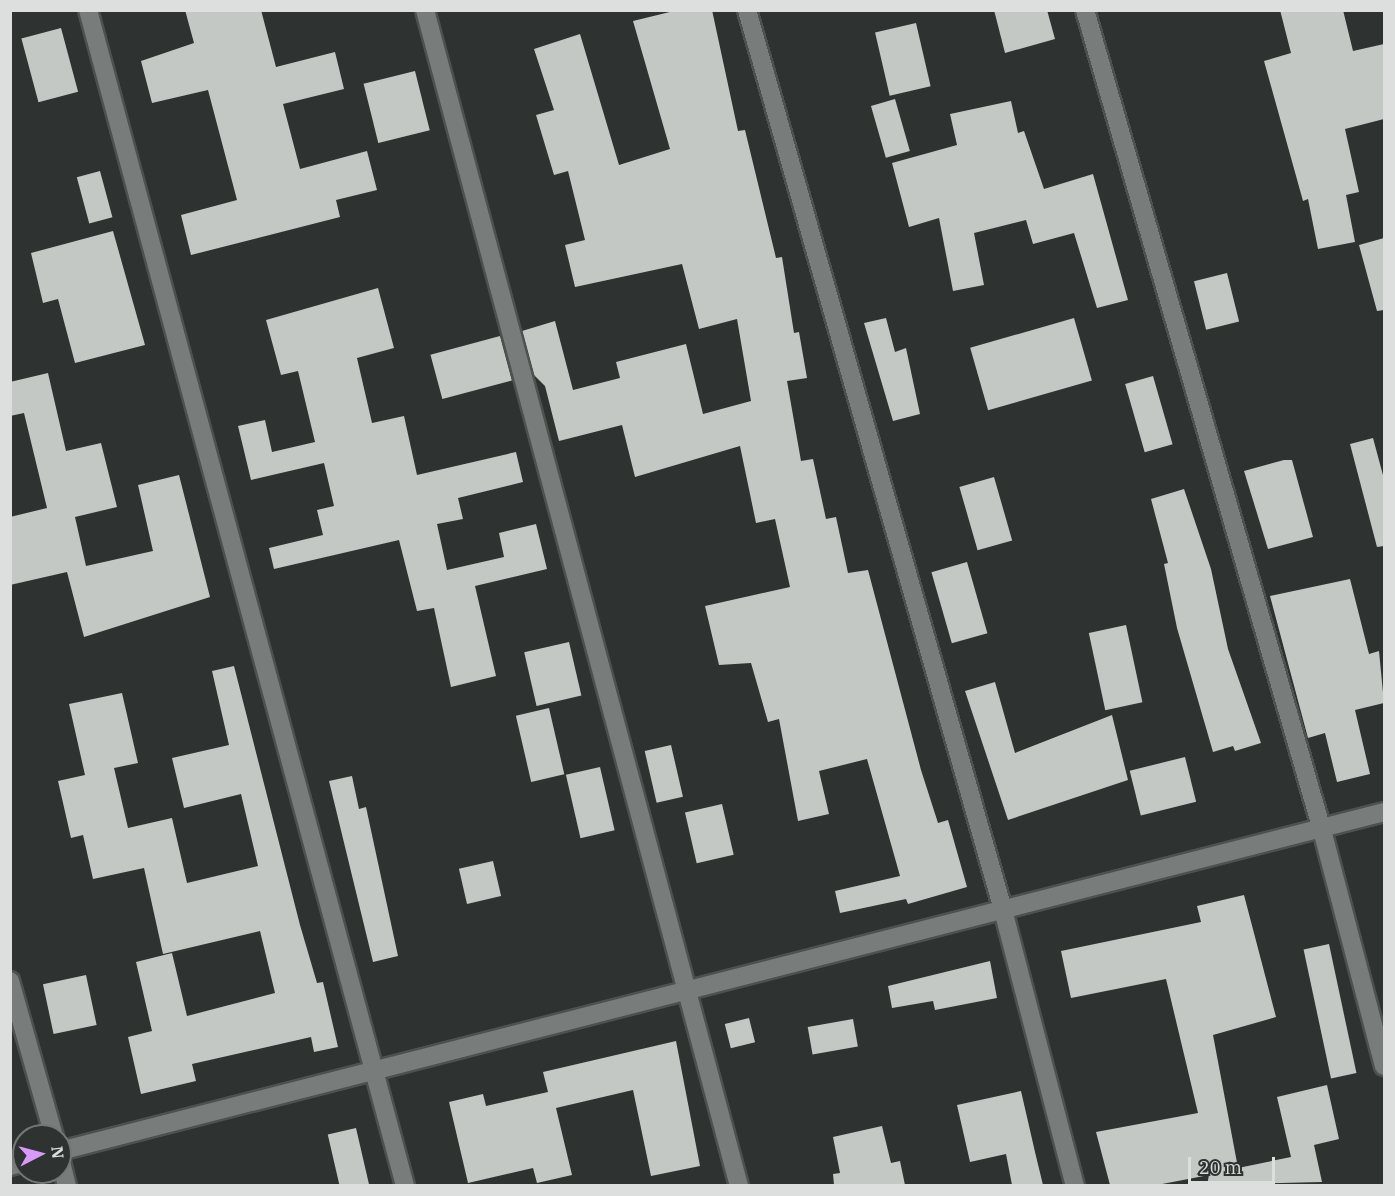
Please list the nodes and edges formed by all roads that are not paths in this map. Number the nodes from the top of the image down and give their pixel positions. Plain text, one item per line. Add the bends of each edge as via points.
1 (88, 10) edge
2 (425, 10) edge
3 (747, 10) edge
4 (1085, 10) edge
5 (1384, 812) edge
6 (1322, 830) junction
7 (1003, 910) junction
8 (10, 981) edge
9 (688, 991) junction
10 (1384, 1066) edge
11 (375, 1071) junction
12 (51, 1124) edge
13 (72, 1148) edge
14 (405, 1185) edge
15 (739, 1185) edge
16 (1075, 1185) edge

1 - 11 street
2 - 9 street
3 - 7 street
4 - 6 street
5 - 6 street
6 - 7 street
6 - 10 street
7 - 9 street
7 - 16 street
8 - 12 street
9 - 11 street
9 - 15 street
11 - 13 street
11 - 14 street

